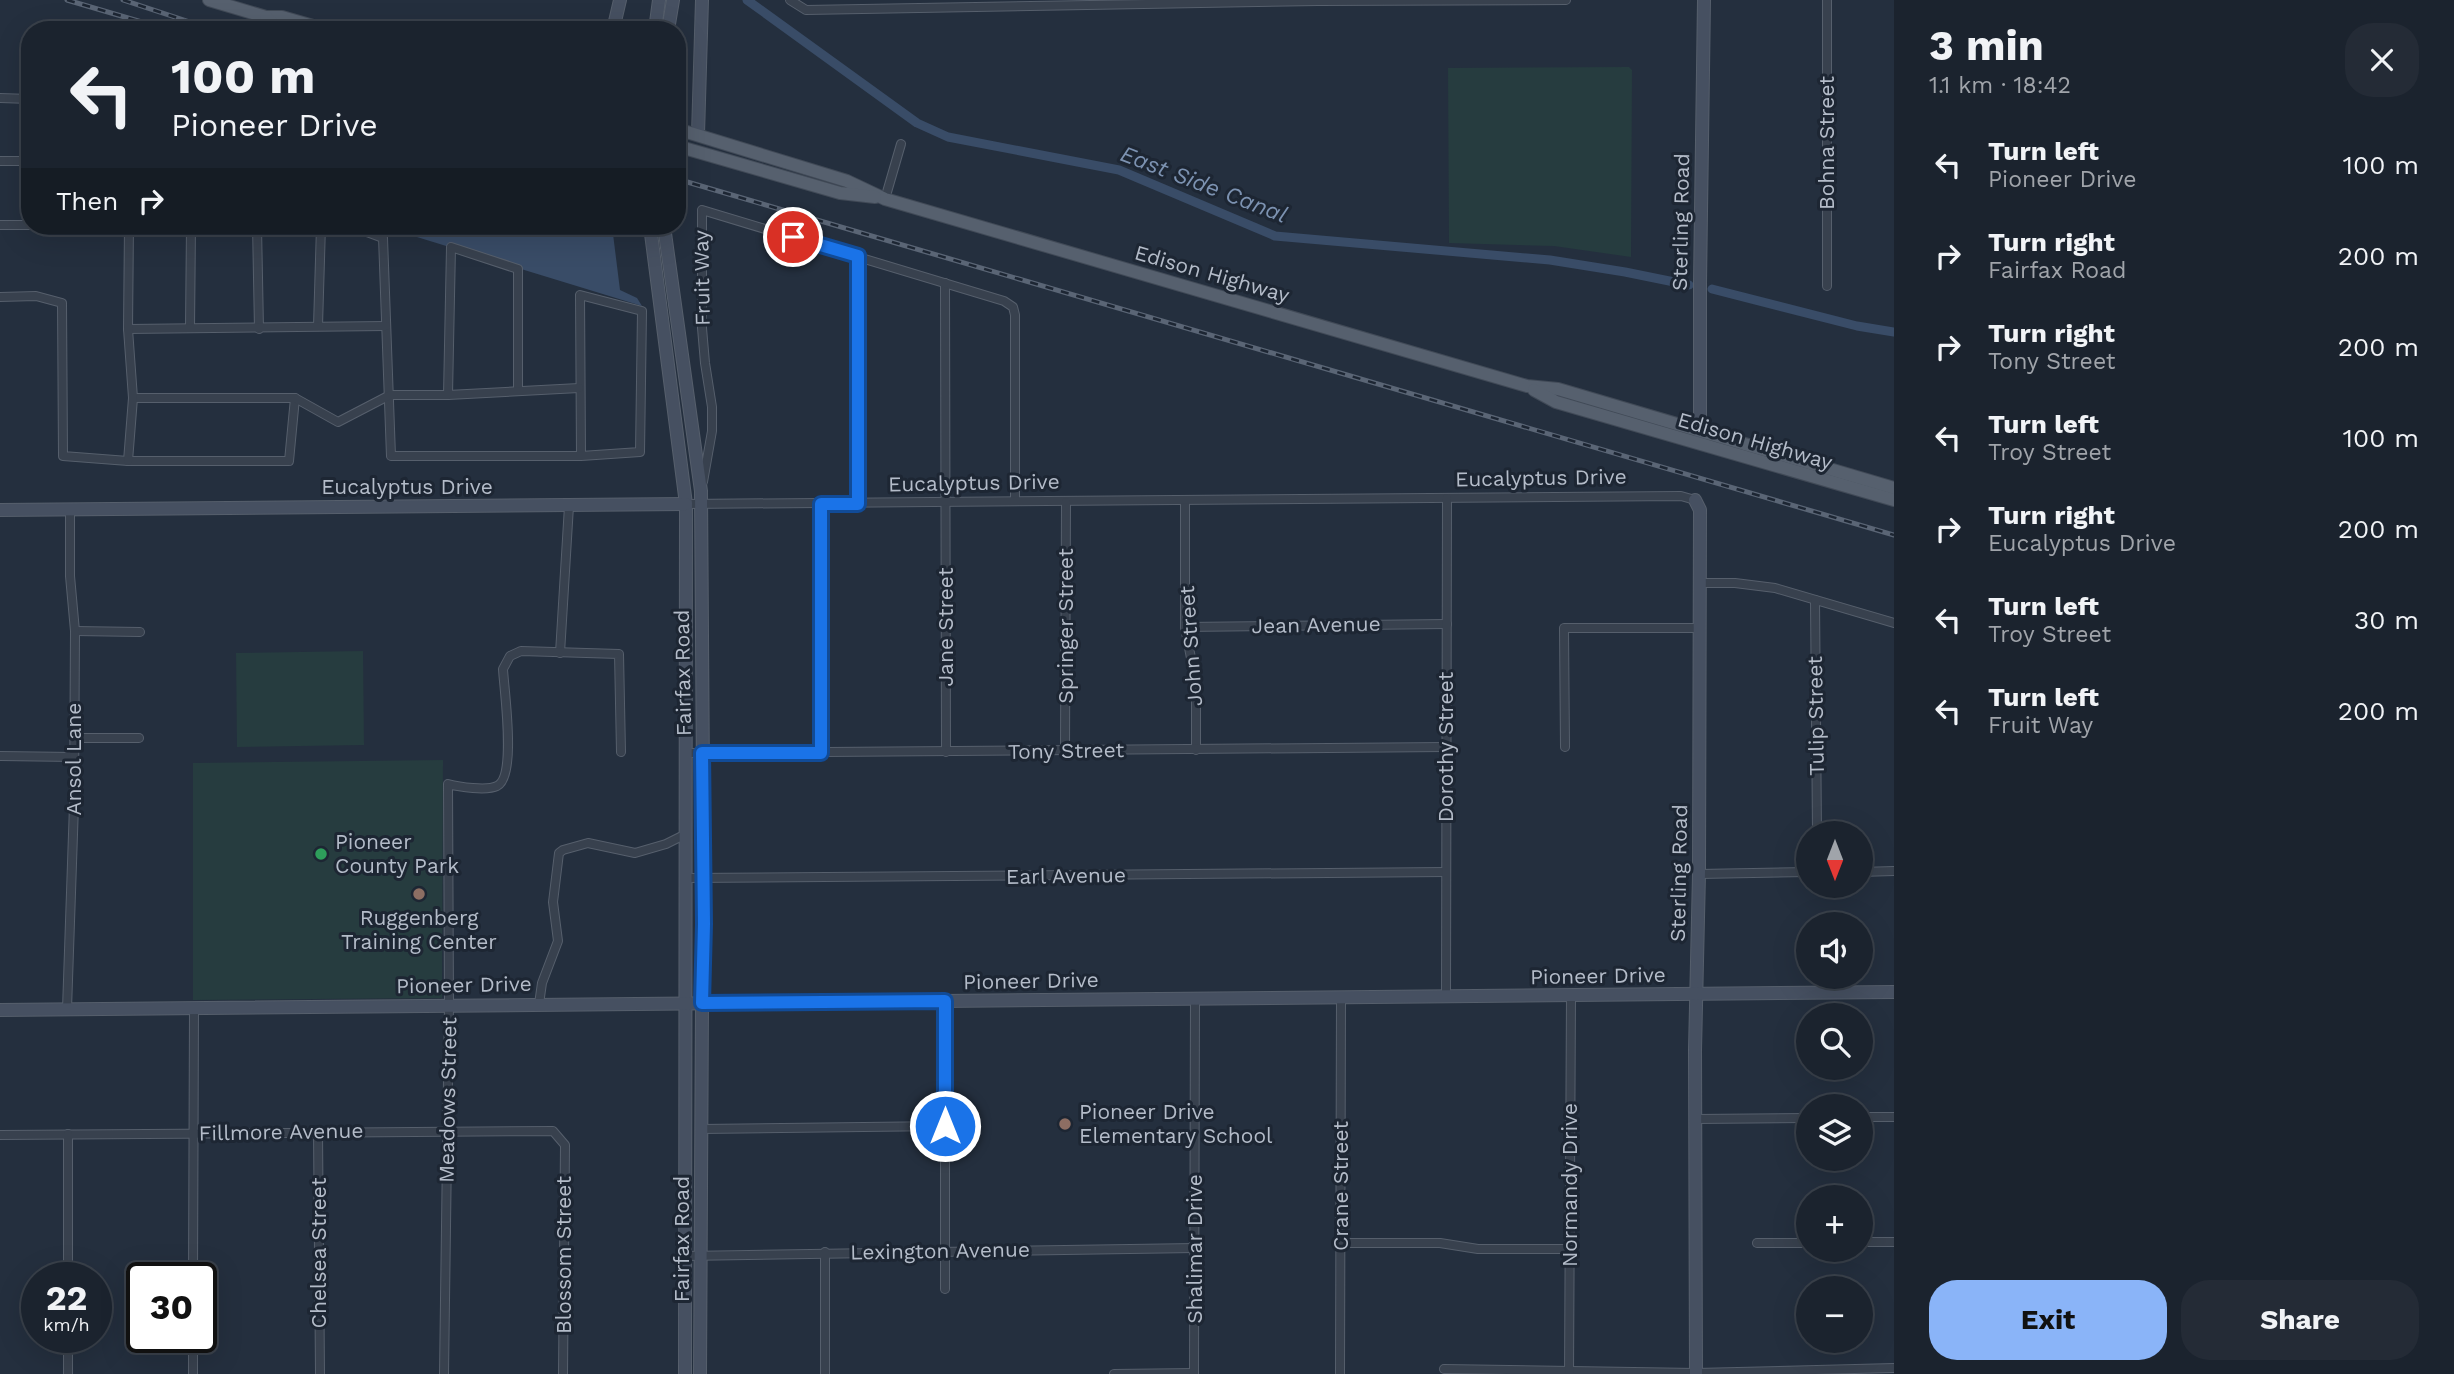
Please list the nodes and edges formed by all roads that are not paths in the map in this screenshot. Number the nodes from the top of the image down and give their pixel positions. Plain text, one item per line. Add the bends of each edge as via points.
1 (209, 0) edge
2 (620, 0) edge
3 (659, 0) edge
4 (673, 0) edge
5 (702, 0) edge
6 (790, 0) edge
7 (1318, 0) edge
8 (1566, 0) edge
9 (1704, 0) edge
10 (1827, 0) edge
11 (266, 17) junction
12 (270, 21) edge
13 (296, 21) edge
14 (615, 21) edge
15 (656, 21) edge
16 (670, 21) edge
17 (0, 98) edge
18 (21, 99) edge
19 (686, 131) edge
20 (698, 134) junction
21 (901, 144) dead end
22 (686, 149) edge
23 (0, 161) edge
24 (21, 161) edge
25 (885, 199) junction
26 (0, 225) edge
27 (21, 225) edge
28 (129, 235) edge
29 (191, 235) edge
30 (257, 235) edge
31 (321, 235) edge
32 (375, 235) edge
33 (651, 235) edge
34 (665, 235) edge
35 (858, 256) junction
36 (945, 283) junction
37 (1827, 286) dead end
38 (0, 298) edge
39 (318, 326) junction
40 (386, 326) junction
41 (191, 328) junction
42 (128, 329) junction
43 (259, 329) junction
44 (1527, 386) junction
45 (579, 388) junction
46 (518, 391) junction
47 (390, 395) junction
48 (448, 395) junction
49 (133, 398) junction
50 (295, 398) junction
51 (1700, 431) junction
52 (1700, 445) junction
53 (581, 456) junction
54 (128, 461) junction
55 (1894, 488) edge
56 (701, 497) junction
57 (1447, 498) junction
58 (1695, 500) joint
59 (1894, 500) edge
60 (1015, 501) junction
61 (1185, 501) junction
62 (1066, 502) junction
63 (946, 503) junction
64 (686, 504) junction
65 (821, 504) junction
66 (858, 504) junction
67 (569, 506) junction
68 (70, 509) junction
69 (0, 510) edge
70 (1699, 583) junction
71 (1815, 600) junction
72 (1894, 623) edge
73 (1447, 624) junction
74 (1185, 626) junction
75 (1700, 628) junction
76 (75, 631) junction
77 (140, 632) dead end
78 (560, 653) junction
79 (74, 738) junction
80 (139, 738) dead end
81 (1446, 747) junction
82 (1565, 747) dead end
83 (1196, 750) junction
84 (1065, 751) junction
85 (621, 752) dead end
86 (946, 752) junction
87 (686, 753) junction
88 (702, 753) junction
89 (821, 753) junction
90 (0, 756) edge
91 (74, 757) junction
92 (1817, 821) edge
93 (686, 834) junction
94 (1894, 871) edge
95 (1446, 872) junction
96 (1796, 872) edge
97 (1873, 872) edge
98 (1699, 874) junction
99 (686, 878) junction
100 (704, 878) junction
101 (1894, 992) edge
102 (1696, 994) junction
103 (1571, 995) junction
104 (1446, 996) junction
105 (1341, 998) junction
106 (1195, 999) junction
107 (945, 1001) junction
108 (686, 1002) junction
109 (702, 1003) junction
110 (539, 1004) junction
111 (449, 1005) junction
112 (194, 1008) junction
113 (67, 1009) junction
114 (0, 1010) edge
115 (1873, 1117) edge
116 (1894, 1117) edge
117 (1796, 1118) edge
118 (1696, 1119) junction
119 (945, 1126) junction
120 (701, 1129) junction
121 (447, 1131) junction
122 (318, 1132) junction
123 (193, 1133) junction
124 (68, 1134) junction
125 (0, 1135) edge
126 (560, 1137) joint
127 (1873, 1242) edge
128 (1894, 1242) edge
129 (1340, 1243) junction
130 (1757, 1243) dead end
131 (1796, 1243) edge
132 (1195, 1248) junction
133 (1570, 1249) junction
134 (944, 1251) junction
135 (825, 1252) junction
136 (685, 1256) junction
137 (701, 1256) junction
138 (68, 1262) edge
139 (193, 1262) edge
140 (945, 1289) dead end
141 (68, 1353) edge
142 (193, 1353) edge
143 (1894, 1368) edge
144 (1444, 1369) dead end
145 (1569, 1372) edge
146 (1825, 1372) edge
147 (1696, 1373) edge
148 (68, 1374) edge
149 (193, 1374) edge
150 (320, 1374) edge
151 (444, 1374) edge
152 (563, 1374) edge
153 (684, 1374) edge
154 (700, 1374) edge
155 (825, 1374) edge
156 (1114, 1374) edge
157 (1194, 1374) edge
158 (1340, 1374) edge

1 - 11 main road
2 - 14 street
3 - 15 street
4 - 16 street
5 - 20 street
6 - 7 street via 806,10
7 - 8 street
9 - 51 street, Sterling Road
10 - 37 street, Bohna Street
11 - 12 main road
11 - 13 main road
17 - 18 street
19 - 20 main road, Edison Highway
20 - 25 main road, Edison Highway via 847,181
21 - 25 street
22 - 25 main road, Edison Highway via 840,193
23 - 24 street
25 - 44 main road, Edison Highway
26 - 27 street
28 - 42 street
29 - 41 street
30 - 43 street
31 - 39 street
32 - 40 street via 383,238
33 - 64 street, Fairfax Road
34 - 56 street, Fairfax Road
35 - 36 street, Fruit Way
35 - 56 street, Fruit Way via 702,210 702,328 712,431
35 - 66 street
36 - 60 street, Fruit Way via 1013,307
36 - 63 street, Jane Street
38 - 54 street via 36,296 62,303 63,456
39 - 40 street
39 - 43 street
40 - 47 street
41 - 42 street
41 - 43 street
42 - 49 street
44 - 51 main road, Edison Highway via 1558,389
44 - 52 main road, Edison Highway via 1556,402
45 - 46 street
45 - 53 street
45 - 53 street via 580,295 642,310 640,452
46 - 48 street
46 - 48 street via 518,269 451,247
47 - 48 street
47 - 50 street via 338,422
47 - 53 street via 391,456
49 - 50 street
49 - 54 street
50 - 54 street via 289,461
51 - 52 street, Sterling Road
51 - 55 main road, Edison Highway
52 - 59 main road, Edison Highway
56 - 64 street, Eucalyptus Drive
56 - 65 street, Eucalyptus Drive
56 - 88 street, Fairfax Road
57 - 58 street, Eucalyptus Drive via 1681,496
57 - 61 street, Eucalyptus Drive
57 - 73 street, Dorothy Street
58 - 70 street, Sterling Road via 1700,510
60 - 62 street, Eucalyptus Drive
60 - 63 street, Eucalyptus Drive
61 - 62 street, Eucalyptus Drive
61 - 74 street, John Street
62 - 84 street, Springer Street
63 - 66 street, Eucalyptus Drive
63 - 86 street, Jane Street
64 - 67 street, Eucalyptus Drive
64 - 87 street, Fairfax Road
65 - 66 street, Eucalyptus Drive
65 - 89 street
67 - 68 street, Eucalyptus Drive
67 - 78 street
68 - 69 street, Eucalyptus Drive
68 - 76 street, Ansol Lane
70 - 71 street via 1755,584
70 - 75 street, Sterling Road
71 - 72 street
71 - 92 street, Tulip Street
73 - 74 street, Jean Avenue
73 - 81 street, Dorothy Street
74 - 83 street, John Street via 1196,684
75 - 82 street via 1564,628
75 - 98 street, Sterling Road
76 - 77 street
76 - 79 street, Ansol Lane
78 - 85 street via 619,654
78 - 111 street, Meadows Street via 521,651 510,656 503,669 508,761 497,787 449,784
79 - 80 street
79 - 91 street, Ansol Lane
81 - 83 street, Tony Street
81 - 95 street, Dorothy Street
83 - 84 street, Tony Street
84 - 86 street, Tony Street
86 - 89 street, Tony Street
87 - 88 street, Tony Street
87 - 93 street, Fairfax Road
88 - 89 street, Tony Street
88 - 100 street, Fairfax Road
90 - 91 street
91 - 113 street, Ansol Lane
93 - 99 street, Fairfax Road
93 - 110 street via 635,853 588,843 559,853 553,902 558,941 541,983
94 - 97 street
95 - 100 street, Earl Avenue
95 - 104 street, Dorothy Street
96 - 98 street
98 - 102 street, Sterling Road
99 - 100 street, Earl Avenue
99 - 108 street, Fairfax Road
100 - 109 street, Fairfax Road
101 - 102 street, Pioneer Drive
102 - 103 street, Pioneer Drive
102 - 118 street, Sterling Road
103 - 104 street, Pioneer Drive
103 - 133 street, Normandy Drive
104 - 105 street, Pioneer Drive
105 - 106 street, Pioneer Drive
105 - 129 street, Crane Street
106 - 107 street, Pioneer Drive
106 - 132 street, Shalimar Drive
107 - 109 street, Pioneer Drive
107 - 119 street
108 - 109 street, Pioneer Drive
108 - 110 street, Pioneer Drive
108 - 136 street, Fairfax Road
109 - 120 street, Fairfax Road
110 - 111 street, Pioneer Drive
111 - 112 street, Pioneer Drive
111 - 121 street, Meadows Street
112 - 113 street, Pioneer Drive
112 - 123 street
113 - 114 street, Pioneer Drive
115 - 116 street
117 - 118 street
118 - 147 street, Sterling Road
119 - 120 street
119 - 134 street
120 - 137 street, Fairfax Road
121 - 122 street, Fillmore Avenue
121 - 126 street, Fillmore Avenue via 553,1130
121 - 151 street, Meadows Street
122 - 123 street, Fillmore Avenue
122 - 150 street, Chelsea Street
123 - 124 street, Fillmore Avenue
123 - 139 street
124 - 125 street, Fillmore Avenue
124 - 138 street
126 - 152 street, Blossom Street via 565,1145
127 - 128 street
129 - 133 street via 1440,1242 1478,1249
129 - 158 street, Crane Street
130 - 131 street
132 - 134 street, Lexington Avenue
132 - 157 street, Shalimar Drive
133 - 145 street, Normandy Drive
134 - 135 street, Lexington Avenue
134 - 140 street
135 - 137 street, Lexington Avenue
135 - 155 street
136 - 137 street, Lexington Avenue
136 - 153 street, Fairfax Road
137 - 154 street, Fairfax Road
141 - 148 street
142 - 149 street
143 - 146 street
144 - 145 street
145 - 147 street
146 - 147 street
156 - 157 street

